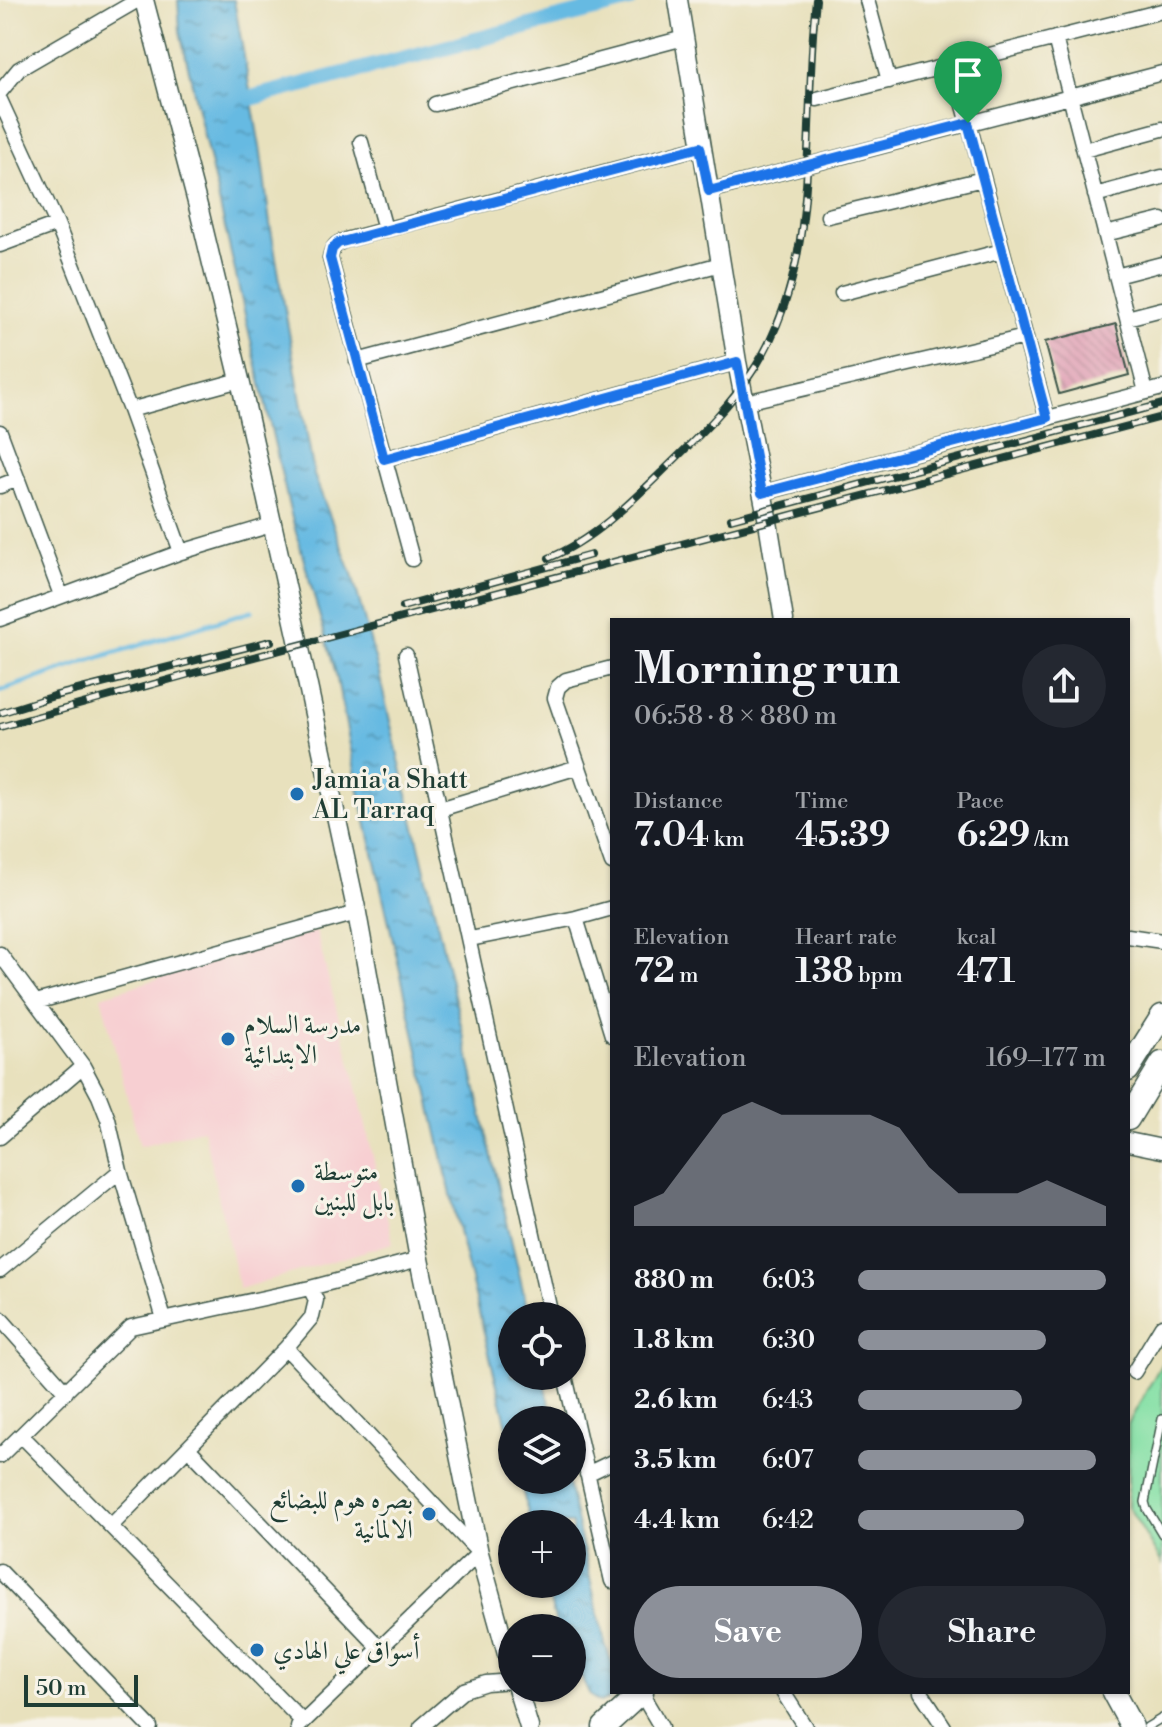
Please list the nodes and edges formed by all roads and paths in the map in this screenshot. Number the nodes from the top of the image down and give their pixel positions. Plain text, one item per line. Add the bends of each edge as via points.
1 (138, 0) edge
2 (144, 0) edge
3 (678, 0) edge
4 (867, 0) edge
5 (1162, 11) edge
6 (682, 28) junction
7 (1055, 38) junction
8 (953, 64) junction
9 (1162, 73) edge
10 (889, 81) junction
11 (0, 92) edge
12 (1070, 97) junction
13 (817, 99) dead end
14 (0, 100) edge
15 (435, 104) dead end
16 (968, 123) junction
17 (1162, 129) edge
18 (361, 142) dead end
19 (700, 147) junction
20 (1084, 150) junction
21 (1162, 177) edge
22 (983, 179) junction
23 (709, 191) junction
24 (1095, 195) junction
25 (828, 216) dead end
26 (1162, 220) edge
27 (57, 224) junction
28 (385, 229) junction
29 (1105, 234) junction
30 (0, 245) edge
31 (1002, 251) junction
32 (721, 264) junction
33 (1162, 264) edge
34 (1116, 276) junction
35 (842, 293) dead end
36 (1162, 309) edge
37 (1127, 318) junction
38 (1025, 337) junction
39 (357, 361) junction
40 (737, 362) junction
41 (240, 380) junction
42 (1162, 388) edge
43 (1146, 392) junction
44 (746, 402) junction
45 (130, 410) junction
46 (1047, 418) junction
47 (0, 432) edge
48 (384, 459) junction
49 (18, 479) junction
50 (0, 486) edge
51 (762, 493) junction
52 (271, 525) junction
53 (181, 552) junction
54 (412, 559) dead end
55 (61, 595) junction
56 (784, 618) edge
57 (0, 619) edge
58 (406, 655) dead end
59 (610, 669) edge
60 (578, 767) junction
61 (440, 809) junction
62 (610, 857) edge
63 (610, 909) edge
64 (357, 913) junction
65 (576, 918) junction
66 (1130, 936) edge
67 (470, 939) junction
68 (1162, 941) edge
69 (0, 954) edge
70 (36, 1002) junction
71 (1162, 1016) edge
72 (610, 1028) edge
73 (1162, 1063) edge
74 (83, 1066) junction
75 (1130, 1067) edge
76 (1130, 1116) edge
77 (0, 1137) edge
78 (1130, 1142) edge
79 (1162, 1149) edge
80 (120, 1171) junction
81 (419, 1259) junction
82 (0, 1270) edge
83 (310, 1288) junction
84 (548, 1302) edge
85 (164, 1319) junction
86 (1, 1321) edge
87 (1162, 1326) edge
88 (286, 1348) junction
89 (1134, 1372) dead end
90 (568, 1390) edge
91 (66, 1392) junction
92 (1162, 1419) edge
93 (21, 1435) junction
94 (188, 1448) junction
95 (0, 1456) edge
96 (610, 1463) edge
97 (587, 1474) junction
98 (111, 1526) junction
99 (1162, 1530) edge
100 (479, 1553) junction
101 (0, 1571) edge
102 (610, 1572) edge
103 (498, 1622) edge
104 (380, 1648) junction
105 (498, 1682) edge
106 (640, 1694) edge
107 (642, 1694) edge
108 (784, 1694) edge
109 (922, 1694) edge
110 (1114, 1694) edge
111 (521, 1702) edge
112 (1162, 1718) edge
113 (139, 1723) edge
114 (301, 1724) edge
115 (421, 1727) edge
116 (529, 1727) edge
117 (604, 1727) edge
118 (661, 1727) edge
119 (805, 1727) edge
120 (944, 1727) edge
121 (1132, 1727) edge
122 (1147, 1727) edge

1 - 11 street via 27,64
2 - 41 street
3 - 6 street
4 - 10 street
5 - 7 street
6 - 15 street
6 - 19 street
7 - 8 street
7 - 12 street
8 - 10 street
8 - 16 street
9 - 12 street
10 - 13 street
12 - 16 street
12 - 20 street
14 - 27 street
16 - 22 street
16 - 23 street
17 - 20 street
18 - 28 street
19 - 23 street
19 - 28 street
20 - 24 street
21 - 24 street
22 - 25 street
22 - 31 street
23 - 32 street
24 - 29 street
26 - 29 street
27 - 30 street
27 - 45 street
28 - 39 street via 338,243 330,258
29 - 34 street
31 - 35 street
31 - 38 street
32 - 39 street
32 - 40 street
33 - 34 street
34 - 37 street
36 - 37 street
37 - 43 street
38 - 44 street
38 - 46 street
39 - 48 street
40 - 44 street
40 - 48 street
41 - 45 street
41 - 52 street
42 - 43 street
43 - 46 street
44 - 51 street
45 - 53 street
46 - 51 street
47 - 49 street
48 - 54 street
49 - 50 street
49 - 55 street
51 - 56 street
52 - 53 street
52 - 64 street
53 - 55 street
55 - 57 street
58 - 61 street
59 - 60 street via 558,687 555,698
60 - 61 street
60 - 62 street
61 - 67 street
63 - 65 street
64 - 70 street
64 - 81 street
65 - 67 street
65 - 72 street
66 - 68 street
67 - 84 street
69 - 70 street
70 - 74 street
71 - 75 main road
73 - 76 main road
74 - 77 street
74 - 80 street via 108,1119
78 - 79 street
80 - 82 street
80 - 85 street
81 - 83 street
81 - 100 street
83 - 85 street
83 - 88 street via 316,1300 312,1317
85 - 91 street via 131,1327
86 - 91 street
87 - 89 street
88 - 94 street
88 - 100 street
90 - 97 street
91 - 93 street
92 - 99 lane via 1145,1502
93 - 95 street
93 - 98 street
94 - 98 street
94 - 104 street
96 - 97 street
97 - 102 street
98 - 114 street
100 - 103 street
100 - 104 street
101 - 113 street
104 - 114 street
105 - 115 street via 464,1690
106 - 117 main road
107 - 118 street
108 - 119 street
109 - 120 street
110 - 121 main road
111 - 116 street
112 - 122 lane

